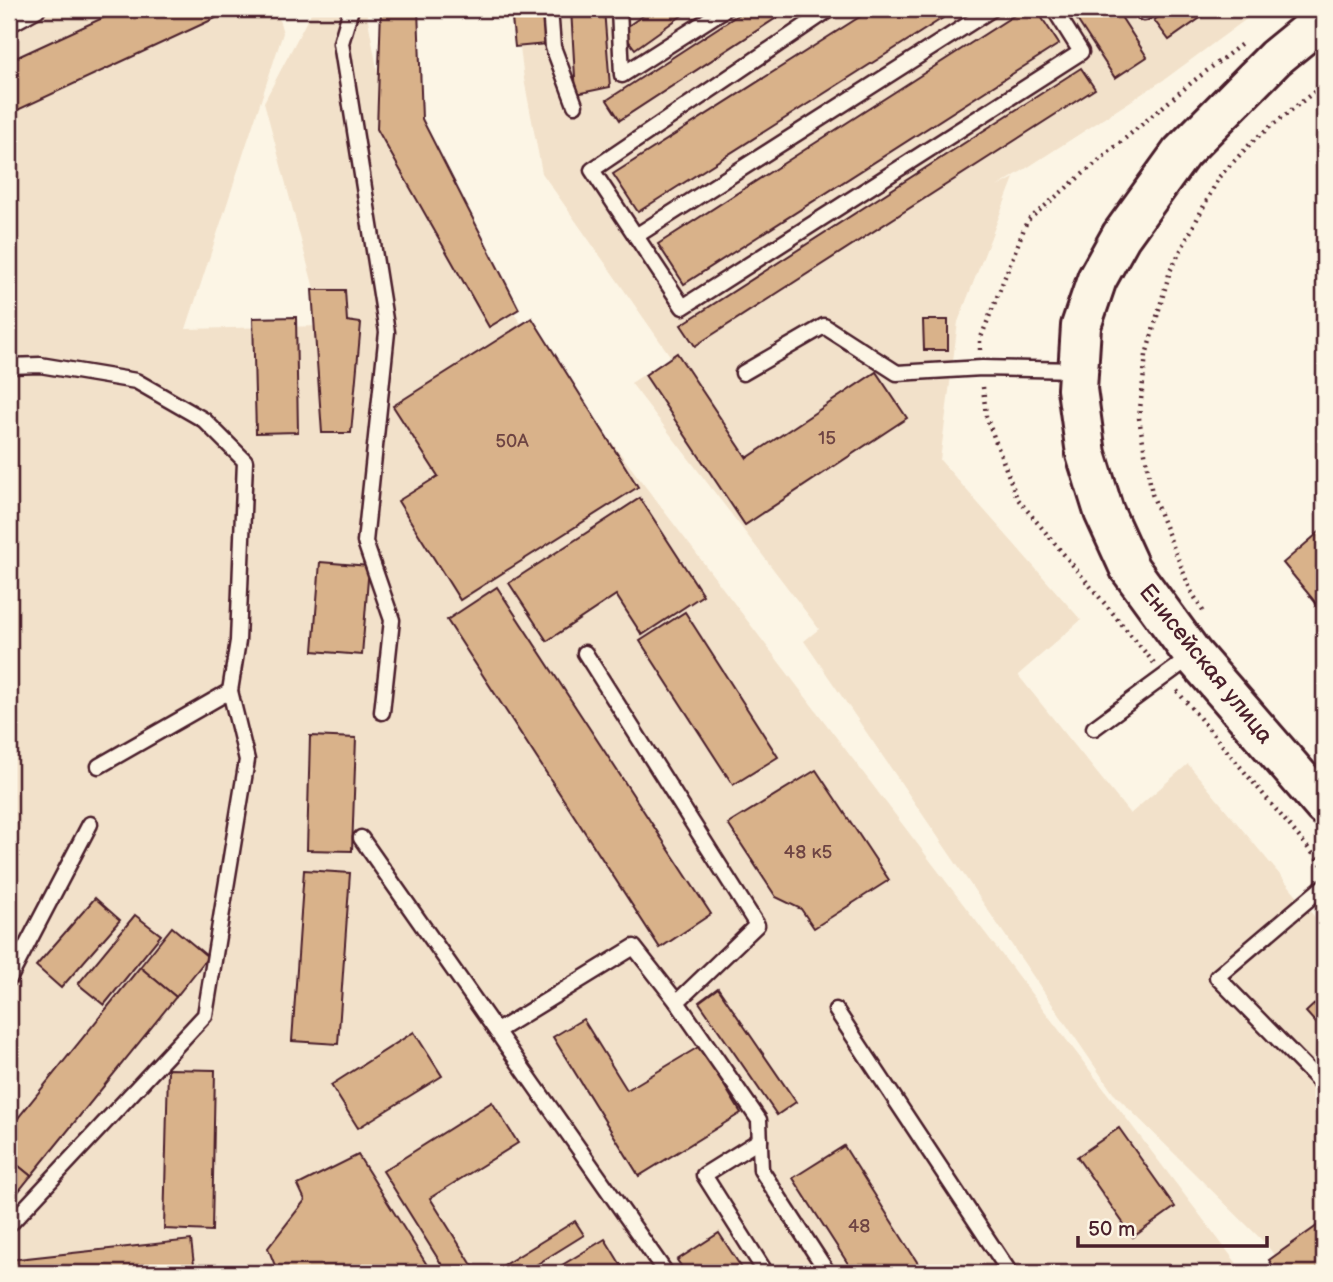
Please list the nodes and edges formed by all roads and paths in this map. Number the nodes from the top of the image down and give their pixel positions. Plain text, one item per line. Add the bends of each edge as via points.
1 (38, 9) edge
2 (351, 9) edge
3 (550, 9) edge
4 (619, 9) edge
5 (724, 9) edge
6 (830, 9) edge
7 (992, 9) edge
8 (1054, 9) edge
9 (1142, 9) edge
10 (1149, 9) edge
11 (1324, 18) edge
12 (9, 25) edge
13 (1244, 41) dead end
14 (1324, 84) edge
15 (575, 105) dead end
16 (636, 236) junction
17 (9, 366) edge
18 (982, 368) junction
19 (1078, 370) junction
20 (743, 373) dead end
21 (1203, 612) dead end
22 (584, 653) dead end
23 (1179, 666) junction
24 (230, 691) junction
25 (382, 712) dead end
26 (1094, 728) dead end
27 (99, 766) dead end
28 (1324, 806) edge
29 (90, 824) dead end
30 (361, 838) dead end
31 (1324, 868) edge
32 (1324, 886) edge
33 (9, 979) edge
34 (677, 1002) junction
35 (836, 1010) dead end
36 (497, 1031) junction
37 (1320, 1082) dead end
38 (760, 1140) junction
39 (9, 1222) edge
40 (666, 1273) edge
41 (766, 1273) edge
42 (828, 1273) edge
43 (1010, 1273) edge

1 - 12 lane
2 - 25 lane via 341,43 387,332 365,542 392,620
3 - 15 lane via 553,47
4 - 5 lane via 622,75
6 - 16 lane via 593,170
7 - 16 lane
8 - 16 lane via 1081,52 682,307
9 - 10 lane via 1144,13
11 - 19 street, Енисейская улица via 1275,58 1181,153 1121,236 1097,279 1081,326
13 - 18 path via 1027,221 980,340
14 - 21 path via 1255,139 1219,177 1170,271 1146,355 1139,418 1152,494
17 - 24 lane via 40,365 136,381 204,420 245,461 238,641
18 - 19 lane
18 - 20 lane via 897,373 824,326
18 - 23 path via 986,416 1017,498
19 - 23 street, Енисейская улица via 1086,454 1104,512
22 - 34 lane via 757,925
23 - 26 lane
23 - 28 street, Енисейская улица
23 - 31 path
24 - 27 lane
24 - 39 lane via 247,760 205,1015
29 - 33 lane
30 - 36 lane
32 - 37 lane via 1216,977
34 - 36 lane via 634,947
34 - 38 lane via 759,1119
35 - 43 lane
36 - 40 lane
38 - 41 lane via 704,1175
38 - 42 lane via 761,1170

